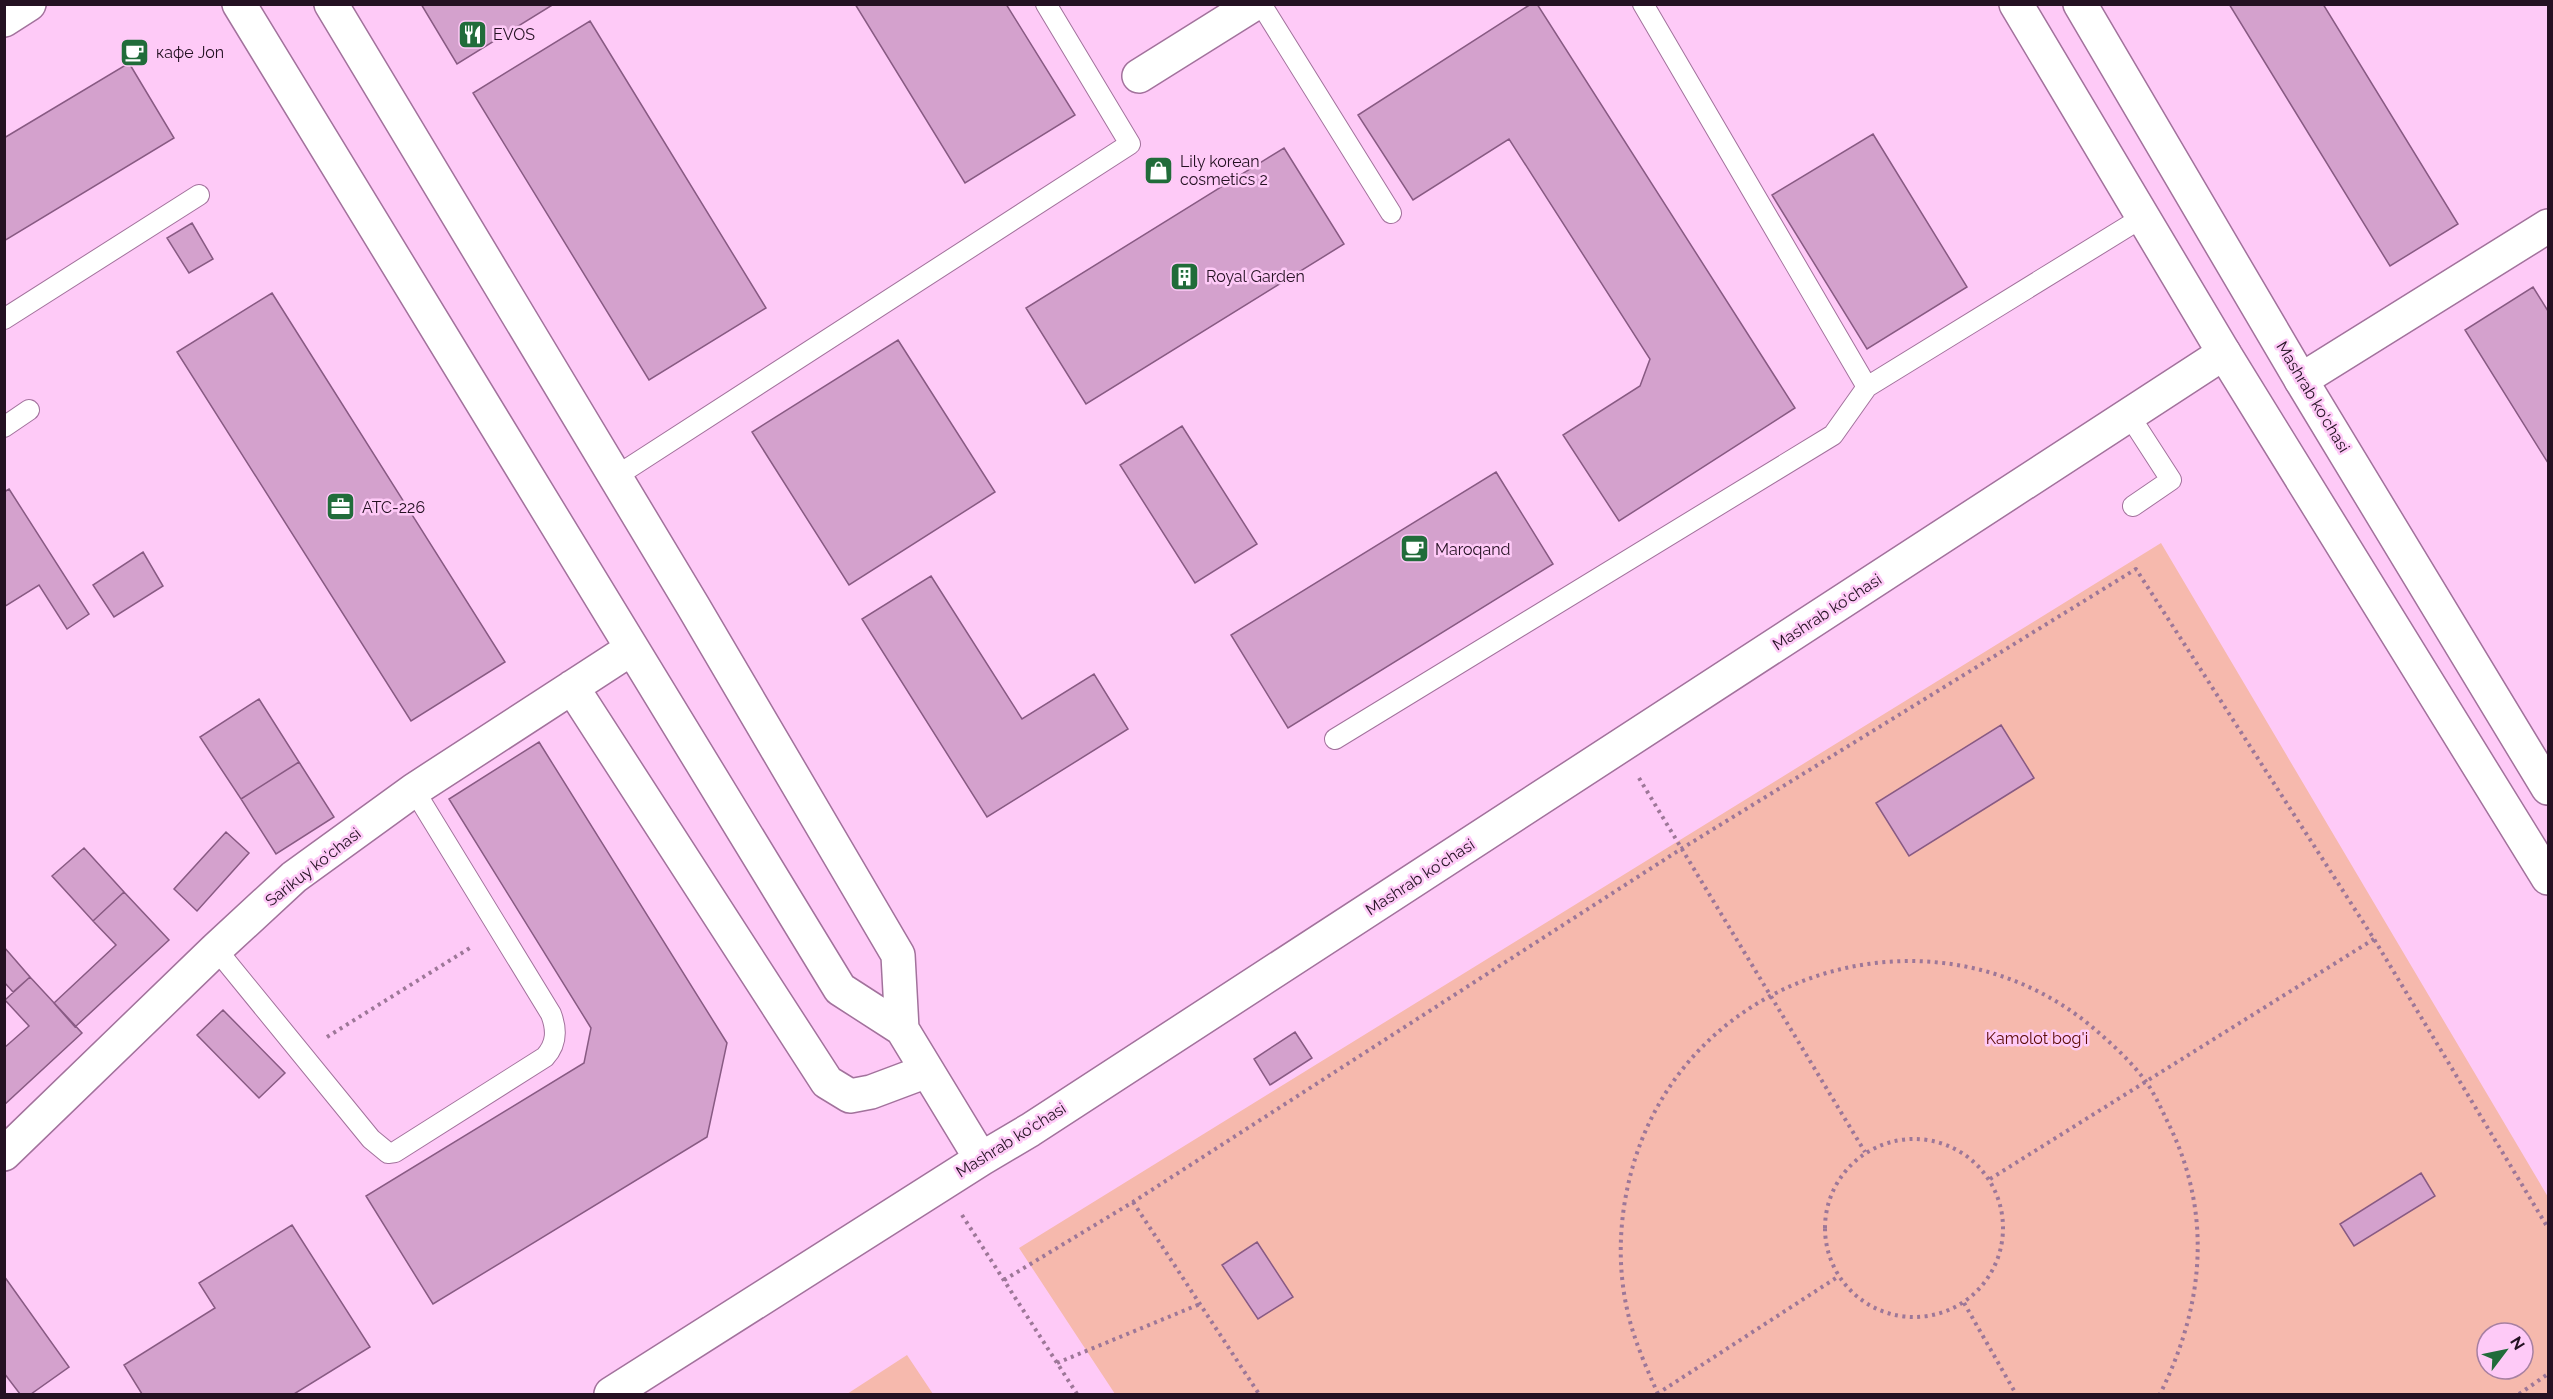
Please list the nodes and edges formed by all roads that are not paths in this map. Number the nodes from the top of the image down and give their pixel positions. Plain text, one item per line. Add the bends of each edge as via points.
1 (29, 4) edge
2 (239, 4) edge
3 (331, 4) edge
4 (1046, 4) edge
5 (1254, 4) edge
6 (1261, 4) edge
7 (1643, 4) edge
8 (2016, 4) edge
9 (2080, 4) edge
10 (4, 20) edge
11 (1139, 76) dead end
12 (199, 195) dead end
13 (1392, 213) dead end
14 (2143, 217) junction
15 (2548, 226) edge
16 (4, 319) edge
17 (2224, 353) junction
18 (2301, 380) junction
19 (1867, 387) junction
20 (29, 410) dead end
21 (2129, 415) junction
22 (4, 427) edge
23 (615, 477) junction
24 (2133, 506) dead end
25 (631, 648) junction
26 (572, 687) junction
27 (1335, 739) dead end
28 (2548, 788) edge
29 (414, 790) junction
30 (2548, 878) edge
31 (216, 949) junction
32 (902, 1029) junction
33 (927, 1071) junction
34 (4, 1154) edge
35 (981, 1158) junction
36 (611, 1395) edge

1 - 10 street
2 - 25 street
3 - 23 street
4 - 23 lane via 1130,144
5 - 11 street
6 - 13 lane
7 - 19 lane
8 - 14 street
9 - 18 street, Mashrab ko'chasi
12 - 16 lane
14 - 17 street
14 - 19 lane
15 - 18 street
17 - 21 street, Mashrab ko'chasi
17 - 30 street
18 - 28 street, Mashrab ko'chasi
19 - 27 lane via 1833,435
20 - 22 lane
21 - 24 lane via 2171,480
21 - 35 street, Mashrab ko'chasi via 1030,1130
23 - 32 street via 898,955
25 - 26 street, Sarikuy ko'chasi
25 - 32 street via 840,989
26 - 29 street, Sarikuy ko'chasi
26 - 33 street via 827,1082 850,1096
29 - 31 street, Sarikuy ko'chasi via 294,878
29 - 31 lane via 551,1014 555,1026 552,1049 545,1057 388,1153 371,1139
31 - 34 street, Sarikuy ko'chasi
32 - 33 street
33 - 35 street
35 - 36 street, Mashrab ko'chasi

